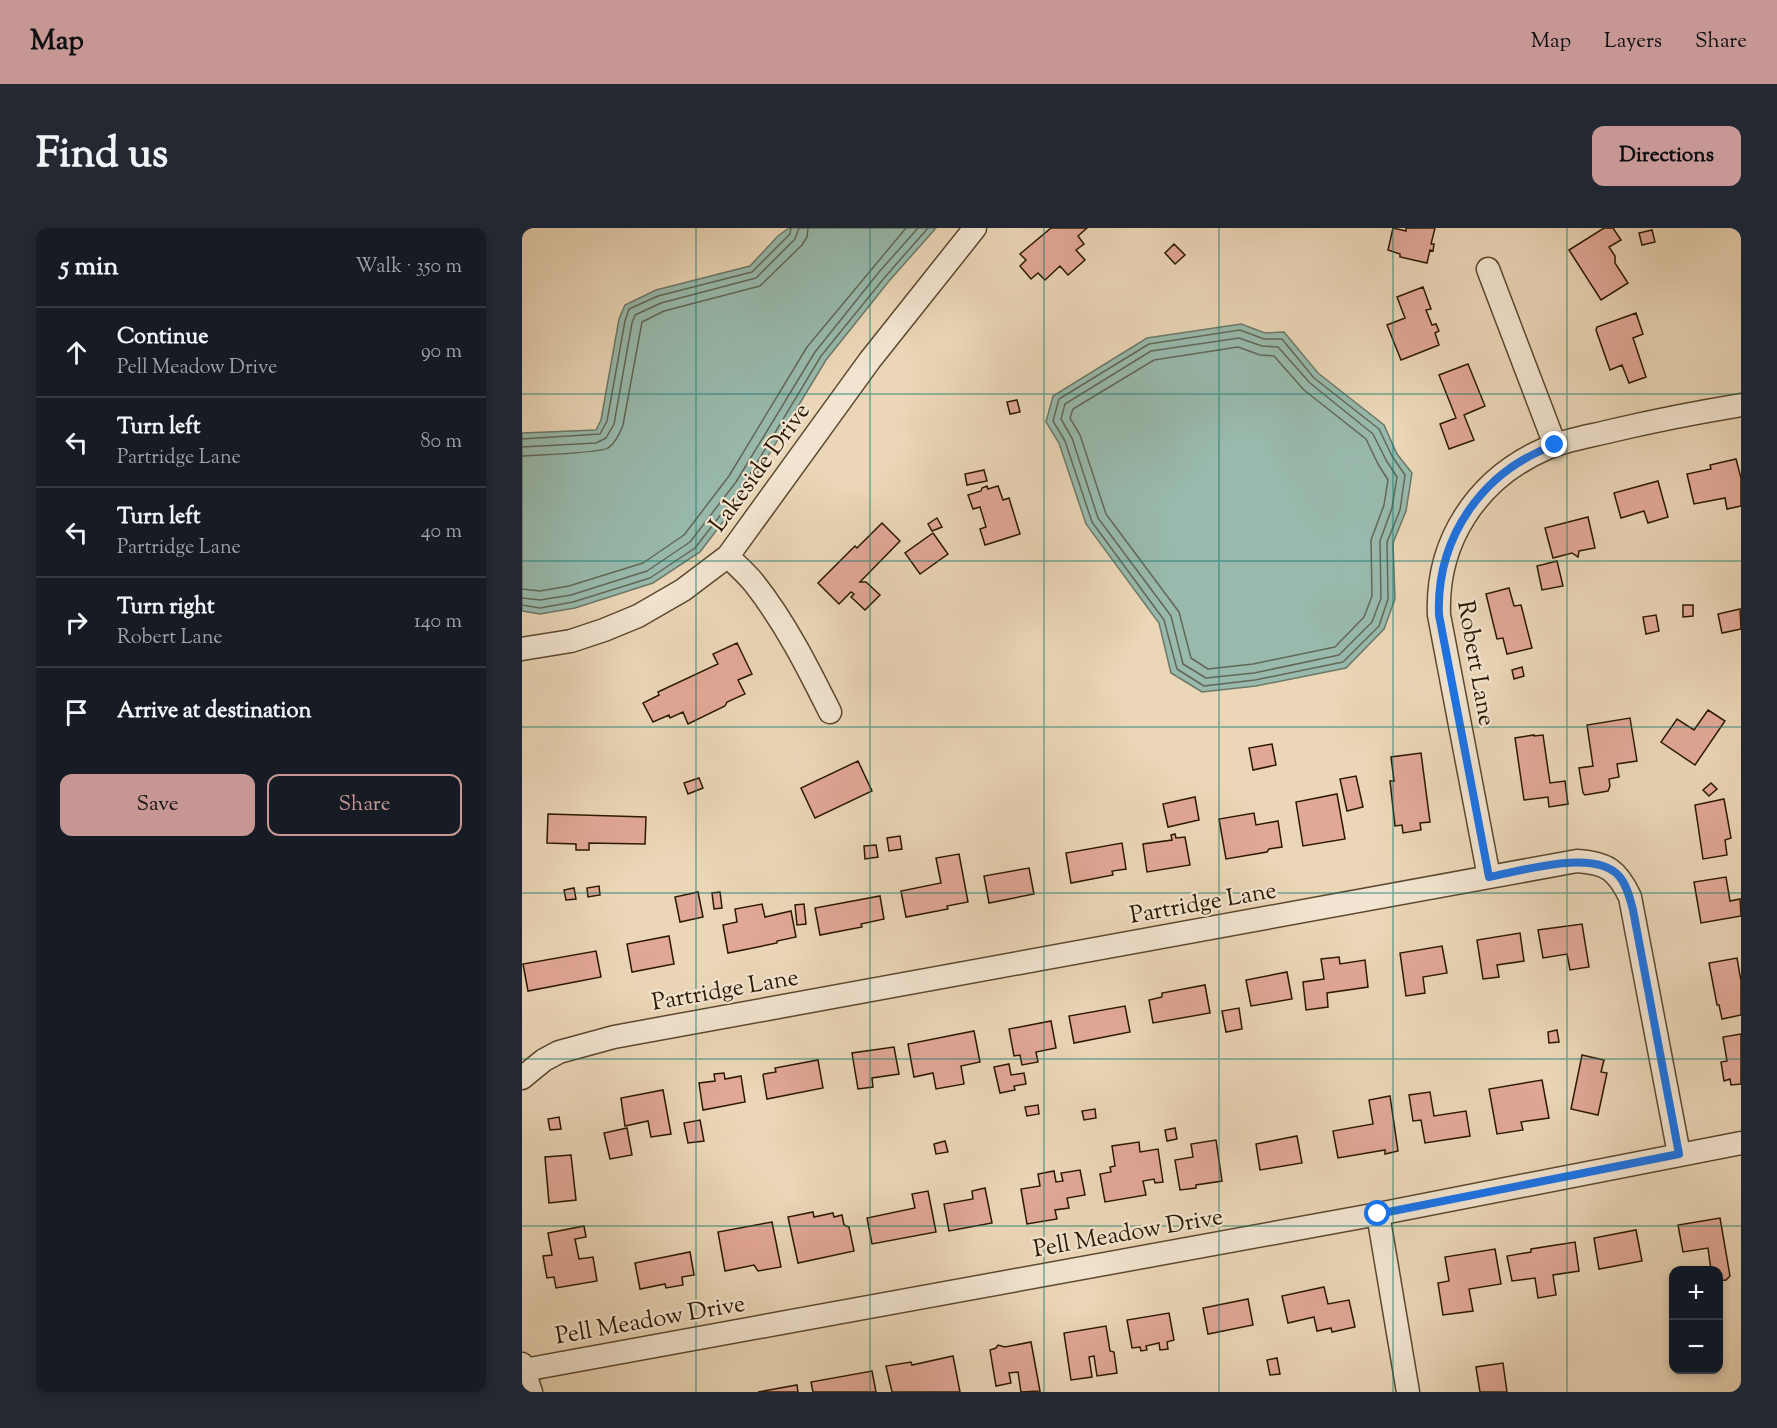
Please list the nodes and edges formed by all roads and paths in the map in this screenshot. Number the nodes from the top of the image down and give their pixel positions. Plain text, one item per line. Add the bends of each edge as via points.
1 (975, 228) edge
2 (1488, 269) dead end
3 (1741, 405) edge
4 (1555, 445) junction
5 (728, 556) junction
6 (522, 649) edge
7 (830, 712) dead end
8 (1489, 877) junction
9 (522, 1078) edge
10 (1741, 1143) edge
11 (1679, 1154) junction
12 (1378, 1214) junction
13 (523, 1367) edge
14 (531, 1392) edge
15 (1408, 1392) edge

1 - 5 street, Lakeside Drive via 870,360
2 - 4 street
3 - 4 street, Robert Lane via 1674,416
4 - 8 street, Robert Lane via 1513,466 1469,508 1455,534 1438,593
5 - 6 street, Lakeside Drive via 683,590 638,616 571,641
5 - 7 street via 754,582 781,622
8 - 9 street, Partridge Lane via 614,1037 559,1052
8 - 11 street, Partridge Lane via 1577,861 1600,864 1619,877 1633,910
10 - 11 street, Pell Meadow Drive
11 - 12 street, Pell Meadow Drive
12 - 13 street, Pell Meadow Drive
12 - 15 street
13 - 14 street

